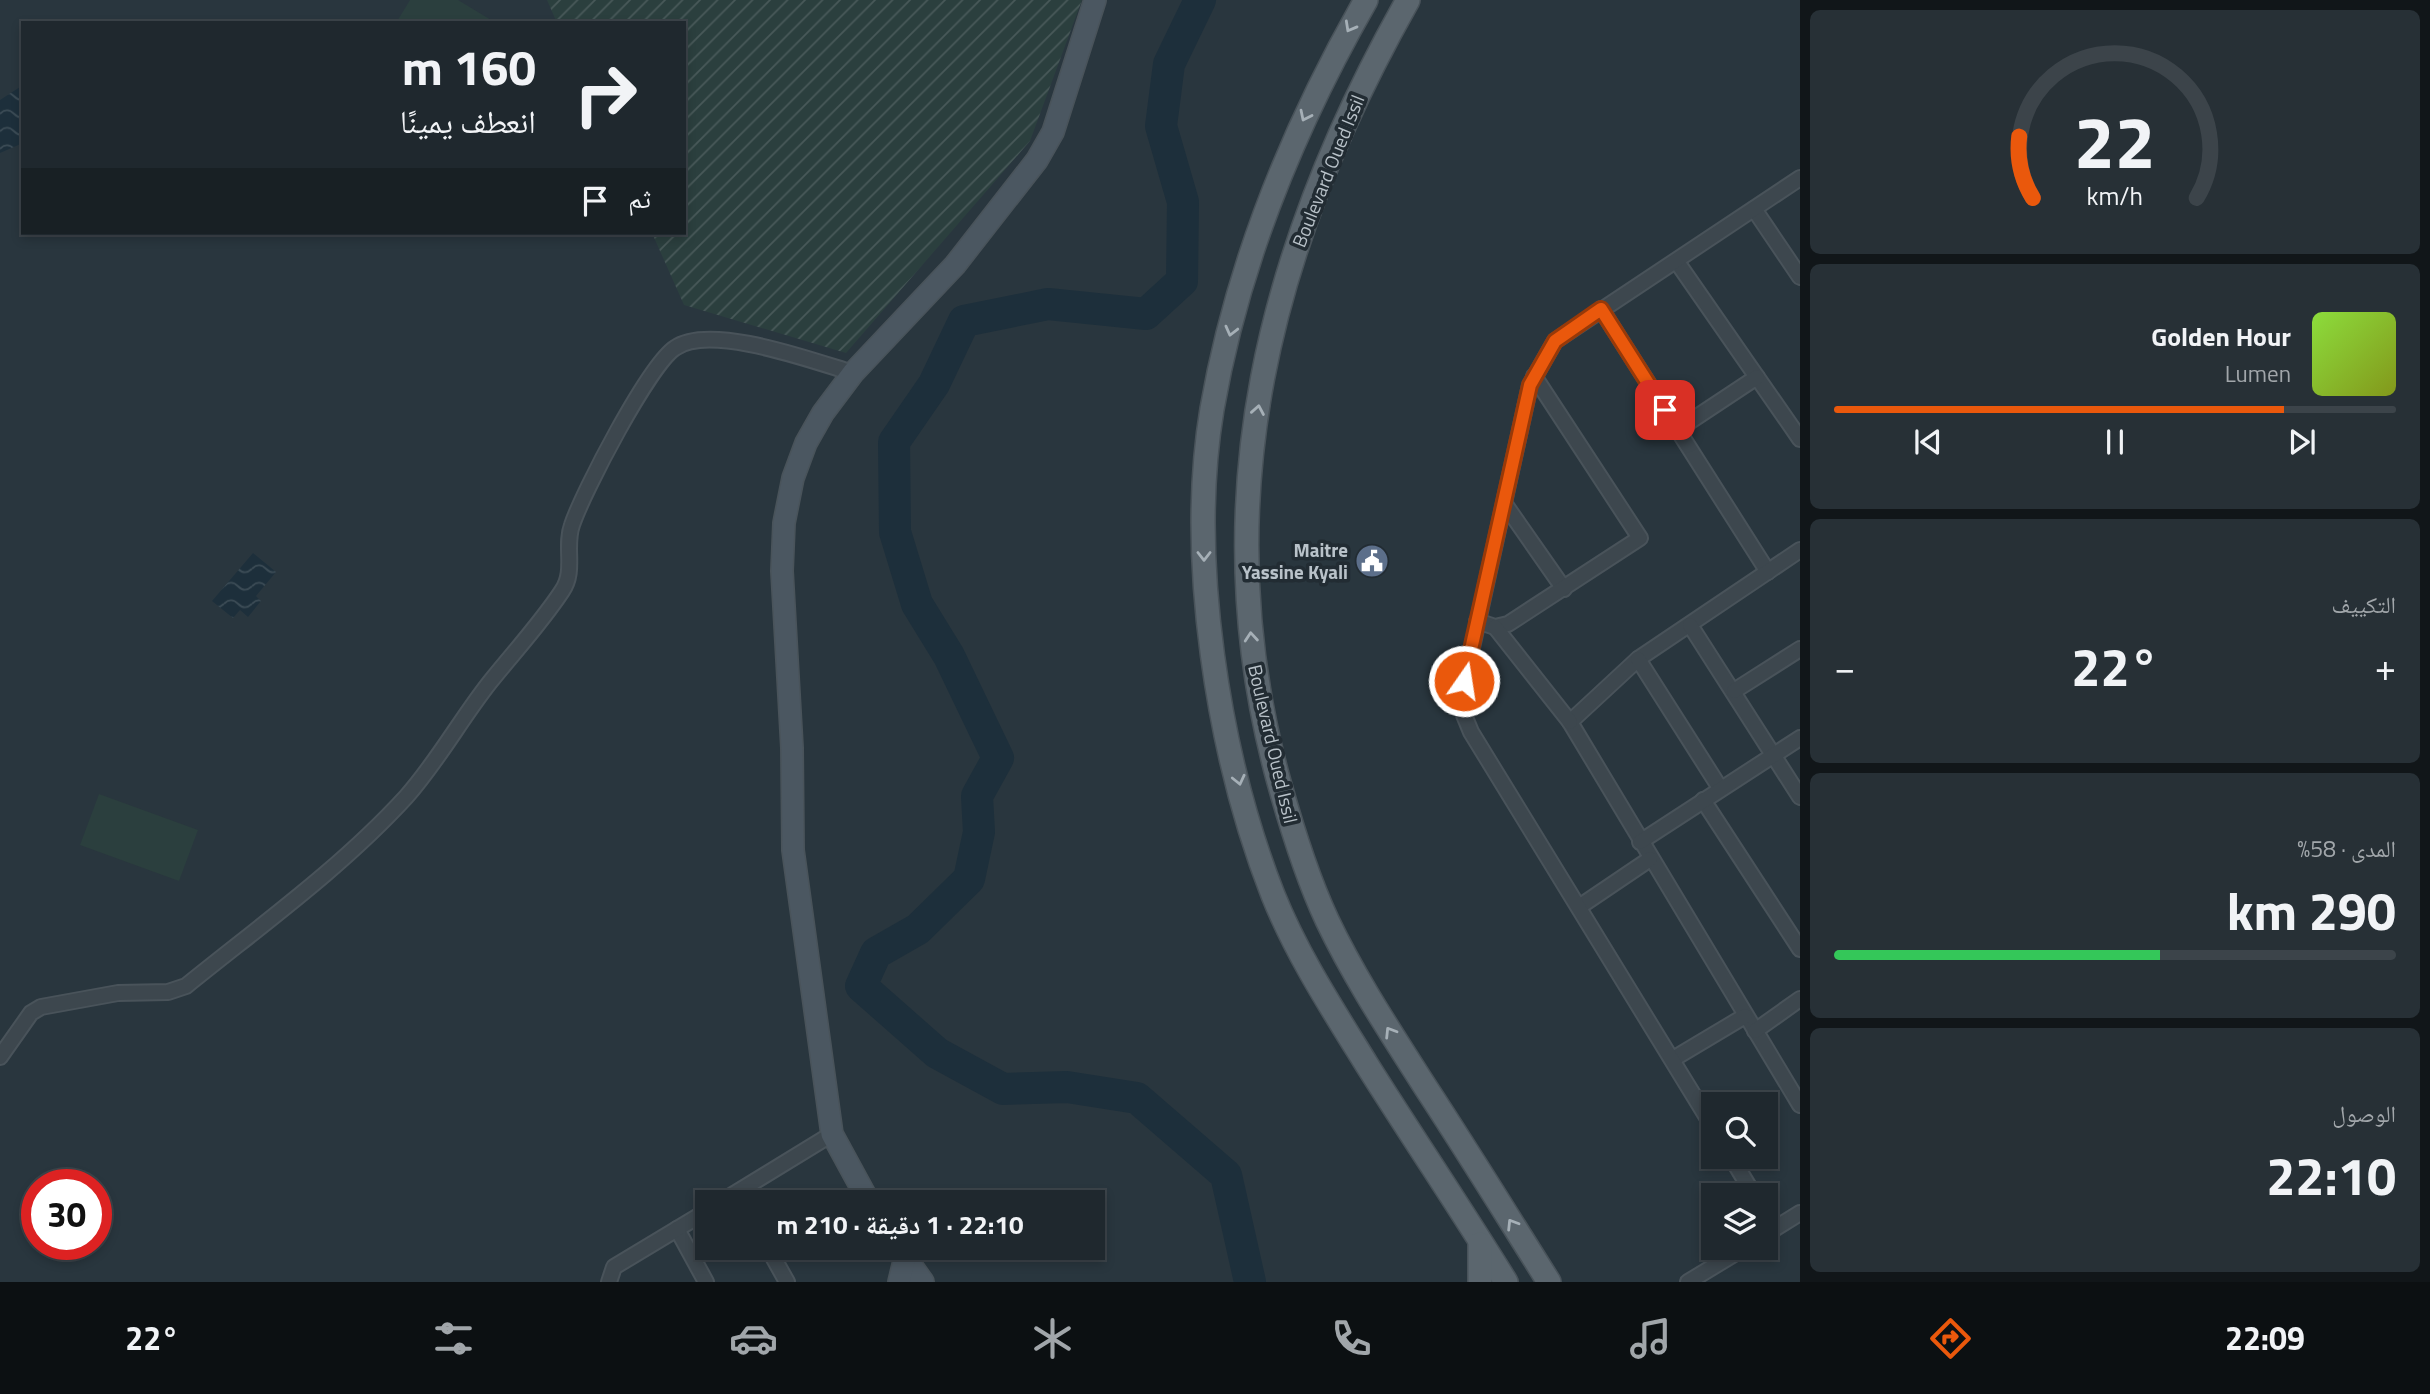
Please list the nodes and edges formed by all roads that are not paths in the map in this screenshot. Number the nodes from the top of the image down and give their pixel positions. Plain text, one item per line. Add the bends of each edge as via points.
1 (1095, 0) edge
2 (1366, 0) edge
3 (1408, 0) edge
4 (1800, 178) edge
5 (1754, 209) junction
6 (1677, 262) junction
7 (1800, 277) edge
8 (1601, 309) junction
9 (853, 373) junction
10 (1534, 376) junction
11 (1757, 377) junction
12 (1677, 430) junction
13 (1800, 439) edge
14 (1504, 503) junction
15 (1800, 550) edge
16 (1768, 572) junction
17 (1564, 589) junction
18 (1477, 621) junction
19 (1690, 625) junction
20 (1495, 626) junction
21 (1800, 649) edge
22 (1638, 659) junction
23 (1734, 691) junction
24 (1570, 722) junction
25 (1800, 738) edge
26 (1774, 755) junction
27 (1720, 788) junction
28 (1800, 797) edge
29 (1703, 800) junction
30 (1640, 842) junction
31 (1650, 859) junction
32 (1579, 906) junction
33 (1800, 948) edge
34 (1800, 999) edge
35 (1745, 1016) junction
36 (1755, 1031) junction
37 (0, 1057) edge
38 (1673, 1059) junction
39 (1799, 1102) edge
40 (1701, 1107) edge
41 (832, 1134) junction
42 (751, 1190) edge
43 (862, 1190) edge
44 (1800, 1213) edge
45 (695, 1218) edge
46 (1778, 1227) edge
47 (677, 1229) junction
48 (1480, 1241) junction
49 (775, 1260) edge
50 (901, 1260) edge
51 (908, 1260) edge
52 (1724, 1260) edge
53 (609, 1282) edge
54 (706, 1282) edge
55 (787, 1282) edge
56 (900, 1282) edge
57 (923, 1282) edge
58 (1480, 1282) edge
59 (1506, 1282) edge
60 (1549, 1282) edge
61 (1688, 1282) edge

1 - 9 street via 1054,132 1037,160 955,265
2 -> 48 main road, Boulevard Oued Issil via 1300,127 1261,226 1232,324 1212,410 1206,488 1206,600 1219,695 1247,817 1274,896 1326,1002
60 -> 3 main road, Boulevard Oued Issil via 1389,1030 1326,917 1297,845 1252,656 1247,494 1270,342 1324,169 1367,72
4 - 5 street
5 - 6 street
5 - 7 street
6 - 8 street
6 - 11 street
8 - 10 street via 1555,341
8 - 12 street
9 - 37 street via 759,345 692,340 675,347 650,375 580,507 569,538 570,564 561,593 487,686 438,760 391,813 186,986 169,992 118,993 41,1007 31,1013
9 - 41 street via 823,413 797,467 785,523 782,571 793,850
10 - 14 street
10 - 17 street via 1640,534 1637,542
11 - 12 street
11 - 13 street
12 - 16 street
14 - 17 street
14 - 18 street
15 - 16 street
16 - 19 street
17 - 20 street via 1508,624
18 - 20 street
18 - 32 street via 1464,681 1464,715
19 - 22 street
19 - 23 street
20 - 24 street
21 - 23 street
22 - 24 street
22 - 27 street
23 - 26 street
24 - 30 street
25 - 26 street
26 - 27 street
26 - 28 street
27 - 29 street
29 - 30 street
29 - 33 street
30 - 31 street
31 - 32 street
31 - 35 street
32 - 38 street
34 - 36 street
35 - 36 street
35 - 38 street
36 - 39 street
38 - 40 street
41 - 42 street
41 - 43 street
44 - 46 street
45 - 47 street
47 - 53 street via 614,1267
47 - 54 street
48 - 58 main road
48 - 59 main road, Boulevard Oued Issil
49 - 55 street
50 - 56 street
51 - 57 street
52 - 61 street

